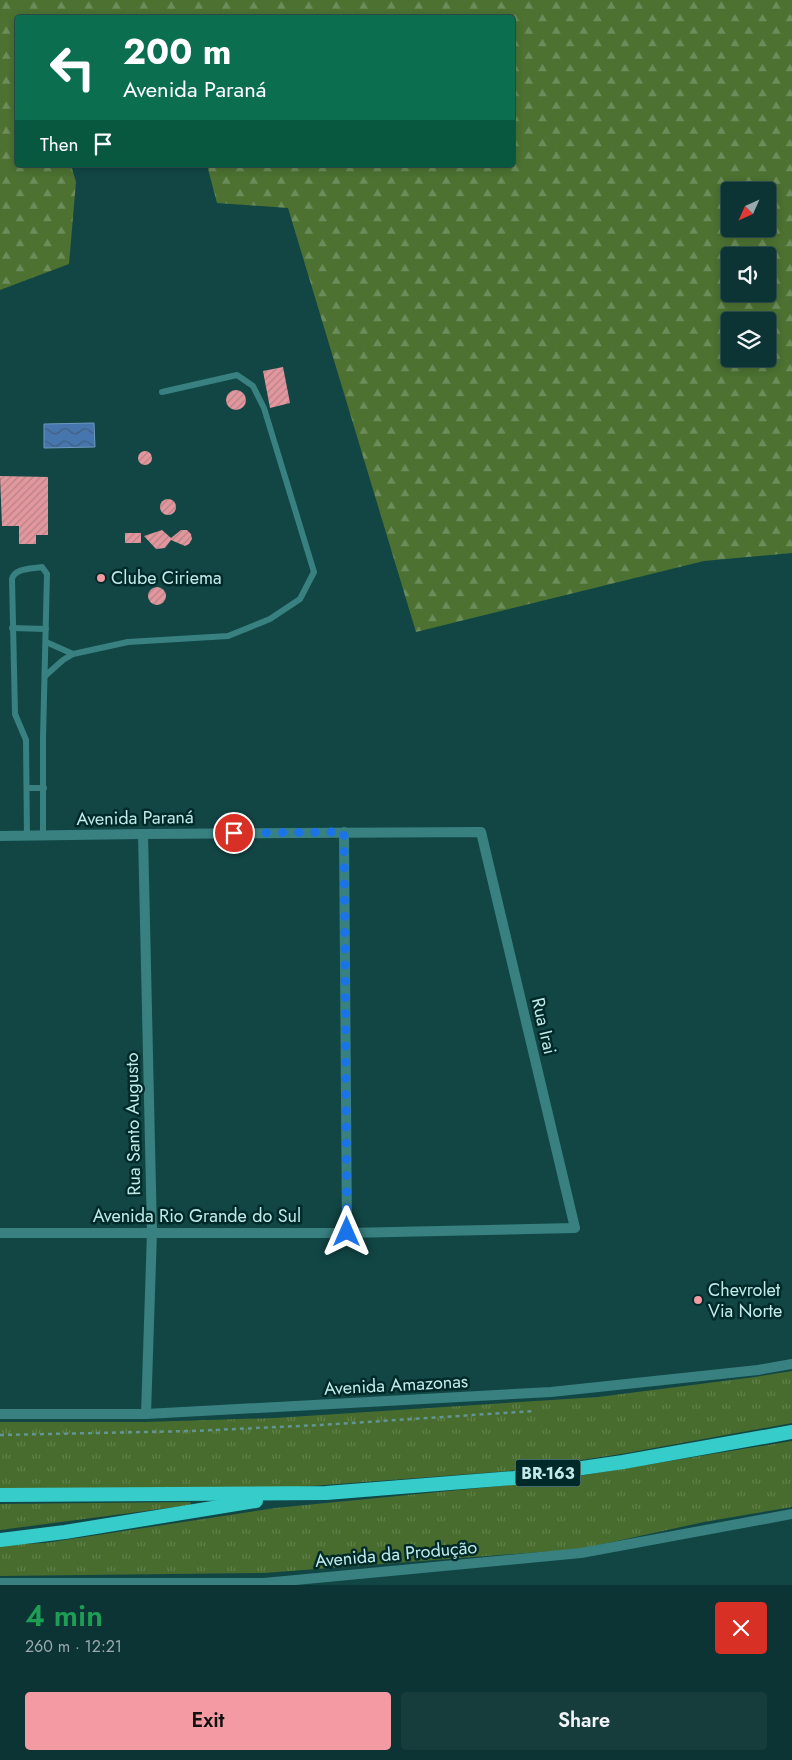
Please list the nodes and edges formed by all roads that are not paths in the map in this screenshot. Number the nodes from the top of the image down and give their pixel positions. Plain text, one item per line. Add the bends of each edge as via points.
1 (162, 392) dead end
2 (12, 628) junction
3 (46, 629) junction
4 (46, 642) junction
5 (73, 654) junction
6 (45, 676) junction
7 (27, 788) junction
8 (44, 788) junction
9 (344, 832) junction
10 (481, 832) joint
11 (143, 834) junction
12 (0, 836) edge
13 (28, 836) junction
14 (43, 836) junction
15 (575, 1228) joint
16 (152, 1232) junction
17 (347, 1232) junction
18 (0, 1233) edge
19 (792, 1364) edge
20 (0, 1414) edge
21 (146, 1414) junction
22 (792, 1432) edge
23 (302, 1494) junction
24 (0, 1495) edge
25 (792, 1514) edge
26 (0, 1540) edge
27 (0, 1582) edge

1 - 5 lane via 236,376 253,386 264,408 314,572 300,599 270,619 228,636 128,642
2 - 3 lane
2 - 3 lane via 13,575 18,571 42,567 47,574
2 - 7 lane via 15,714 26,740
3 - 4 lane
4 - 5 lane
4 - 6 lane
5 - 6 lane
6 - 8 lane
7 - 8 lane
7 - 13 lane
8 - 14 lane
9 - 10 street, Avenida Paraná
9 - 11 street, Avenida Paraná
9 - 17 street
10 - 15 street, Rua Irai
11 - 14 street, Avenida Paraná
11 - 16 street, Rua Santo Augusto
12 - 13 street, Avenida Paraná
13 - 14 street, Avenida Paraná
15 - 17 street, Avenida Rio Grande do Sul
16 - 17 street, Avenida Rio Grande do Sul
16 - 18 street, Avenida Rio Grande do Sul
16 - 21 street, Rua Santo Augusto
19 - 21 street, Avenida Amazonas via 570,1391
20 - 21 street, Avenida Amazonas
22 - 23 highway, BR-163 via 514,1478
23 - 24 highway, BR-163
23 - 26 highway, BR-163
25 - 27 street, Avenida da Produção via 582,1553 264,1583

